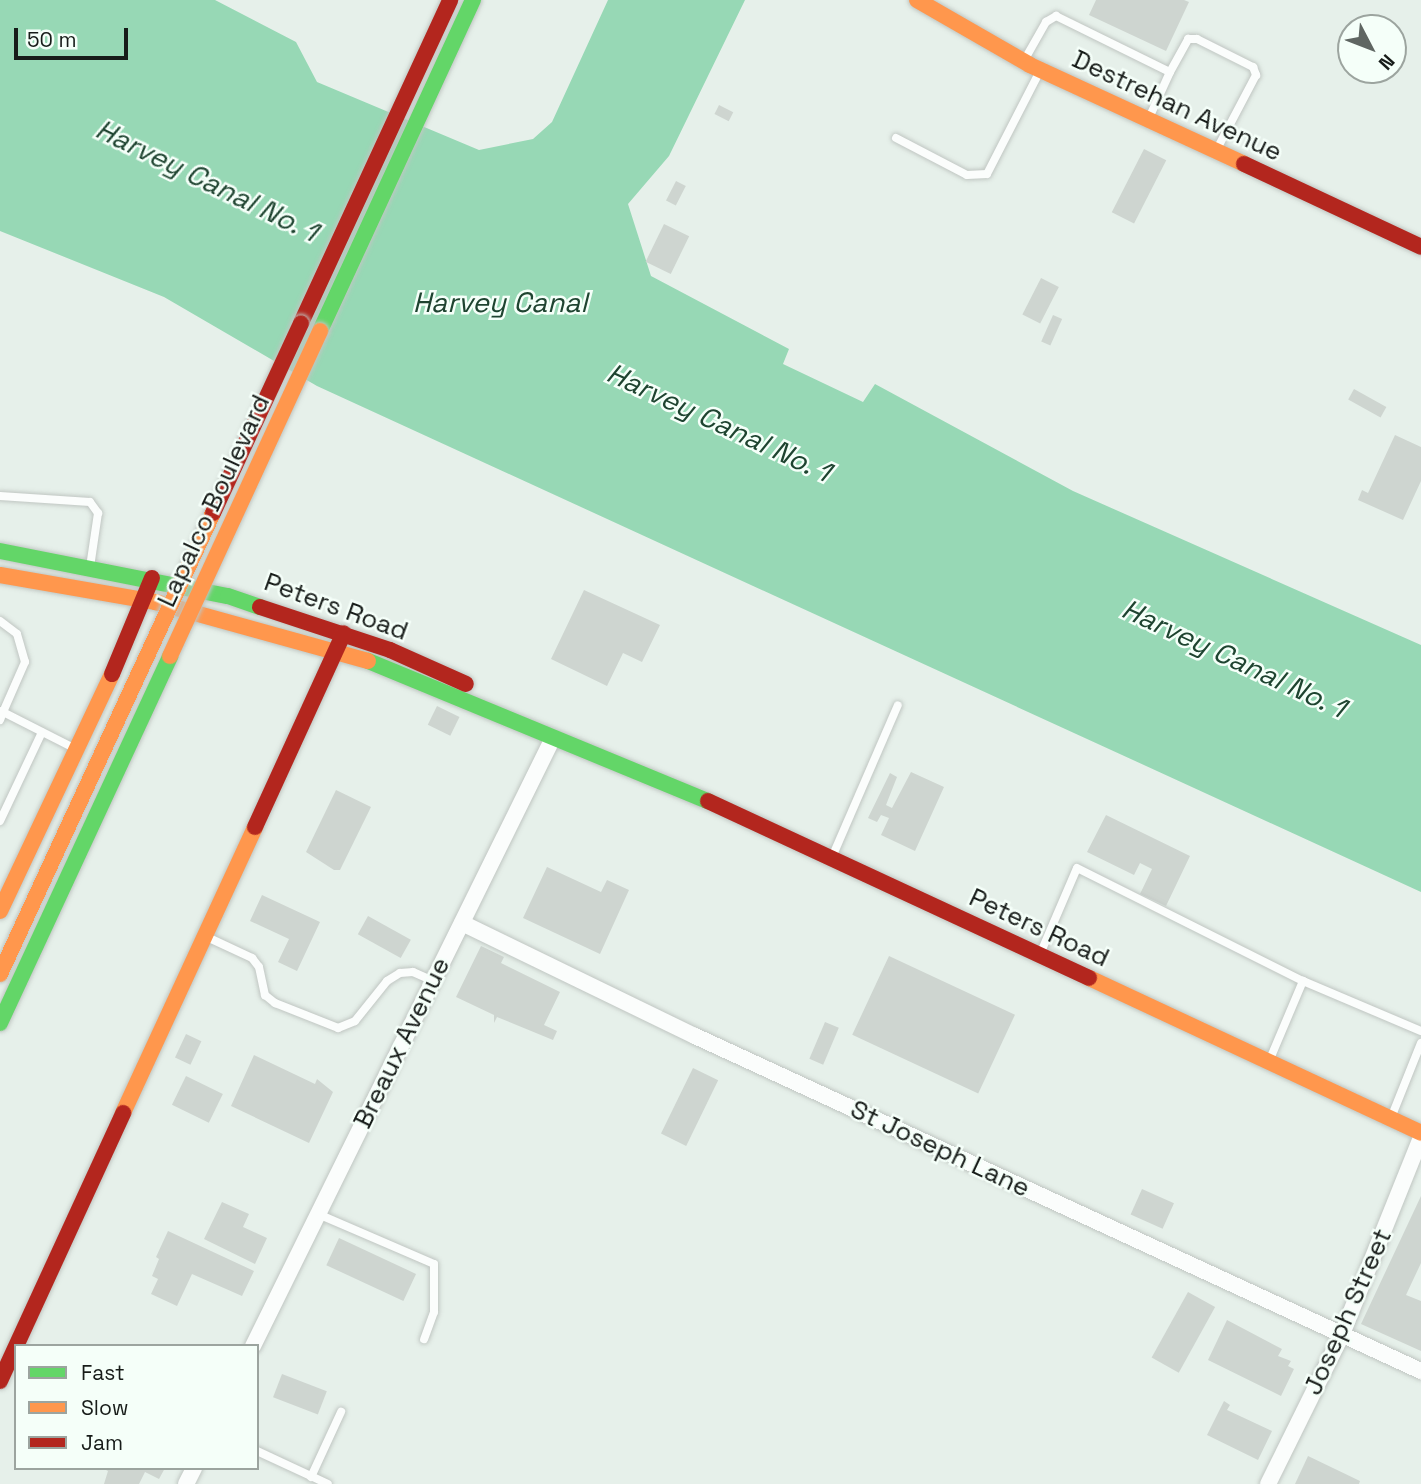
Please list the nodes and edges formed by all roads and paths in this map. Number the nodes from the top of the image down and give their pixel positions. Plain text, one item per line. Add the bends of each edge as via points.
1 (450, 0) edge
2 (472, 0) edge
3 (917, 0) edge
4 (1023, 61) junction
5 (1041, 70) junction
6 (1170, 72) junction
7 (1149, 120) junction
8 (896, 138) dead end
9 (1216, 152) junction
10 (1421, 247) edge
11 (0, 496) edge
12 (0, 551) edge
13 (90, 567) junction
14 (0, 575) edge
15 (152, 578) junction
16 (145, 600) junction
17 (0, 621) edge
18 (344, 633) junction
19 (335, 651) junction
20 (898, 705) dead end
21 (1, 714) edge
22 (42, 732) junction
23 (552, 740) junction
24 (77, 750) junction
25 (636, 770) junction
26 (0, 821) edge
27 (831, 858) junction
28 (0, 911) edge
29 (462, 923) junction
30 (204, 936) junction
31 (1040, 955) junction
32 (0, 974) edge
33 (433, 981) junction
34 (1303, 981) junction
35 (0, 1023) edge
36 (1421, 1031) edge
37 (1421, 1043) edge
38 (1269, 1062) junction
39 (1390, 1119) junction
40 (1421, 1135) edge
41 (318, 1214) junction
42 (1342, 1334) junction
43 (19, 1338) junction
44 (424, 1339) dead end
45 (14, 1344) edge
46 (14, 1344) edge
47 (16, 1344) edge
48 (254, 1344) edge
49 (14, 1349) edge
50 (0, 1361) edge
51 (1421, 1371) edge
52 (0, 1381) edge
53 (341, 1412) dead end
54 (259, 1452) edge
55 (312, 1476) junction
56 (328, 1484) edge
57 (1268, 1484) edge

1 - 32 main road, Lapalco Boulevard, bridge
2 - 35 main road, Lapalco Boulevard, bridge
3 - 4 main road, Destrehan Avenue
4 - 5 main road, Destrehan Avenue
4 - 6 lane via 1046,22 1056,16
5 - 7 main road, Destrehan Avenue
5 - 8 lane via 987,174 967,175
6 - 7 lane
6 - 9 lane via 1188,39 1197,39 1253,67 1256,75
7 - 9 main road, Destrehan Avenue
9 - 10 main road, Destrehan Avenue
11 - 13 lane via 89,502 98,513
12 - 13 main road, Peters Road
13 - 15 main road, Peters Road
14 - 16 main road, Peters Road
15 - 16 main road
15 - 18 main road, Peters Road via 228,596
16 - 19 main road, Peters Road
16 - 24 main road
17 - 21 lane via 18,634 25,662
18 - 19 main road
18 - 25 main road, Peters Road via 565,729
19 - 23 main road, Peters Road via 380,664
19 - 30 main road
20 - 27 lane
21 - 22 lane
22 - 24 lane
22 - 26 lane
23 - 25 main road, Peters Road
23 - 29 street, Breaux Avenue
24 - 28 main road via 11,879
25 - 27 main road, Peters Road
27 - 31 main road, Peters Road
29 - 33 street, Breaux Avenue
29 - 42 street, St Joseph Lane via 695,1036
30 - 33 lane via 252,958 265,995 275,1003 338,1028 355,1021 387,981 400,973 413,972
30 - 43 main road
31 - 34 lane via 1077,868
31 - 38 main road, Peters Road
33 - 41 street, Breaux Avenue
34 - 36 lane
34 - 38 lane
37 - 39 lane
38 - 39 main road, Peters Road
39 - 40 main road, Peters Road
40 - 42 street, Joseph Street
41 - 44 lane via 431,1261 437,1275 434,1312
41 - 48 street, Breaux Avenue
42 - 51 street, St Joseph Lane
42 - 57 street, Joseph Street
43 - 45 main road
43 - 47 main road
46 - 50 main road
49 - 52 main road
53 - 55 lane
54 - 55 lane
55 - 56 lane

